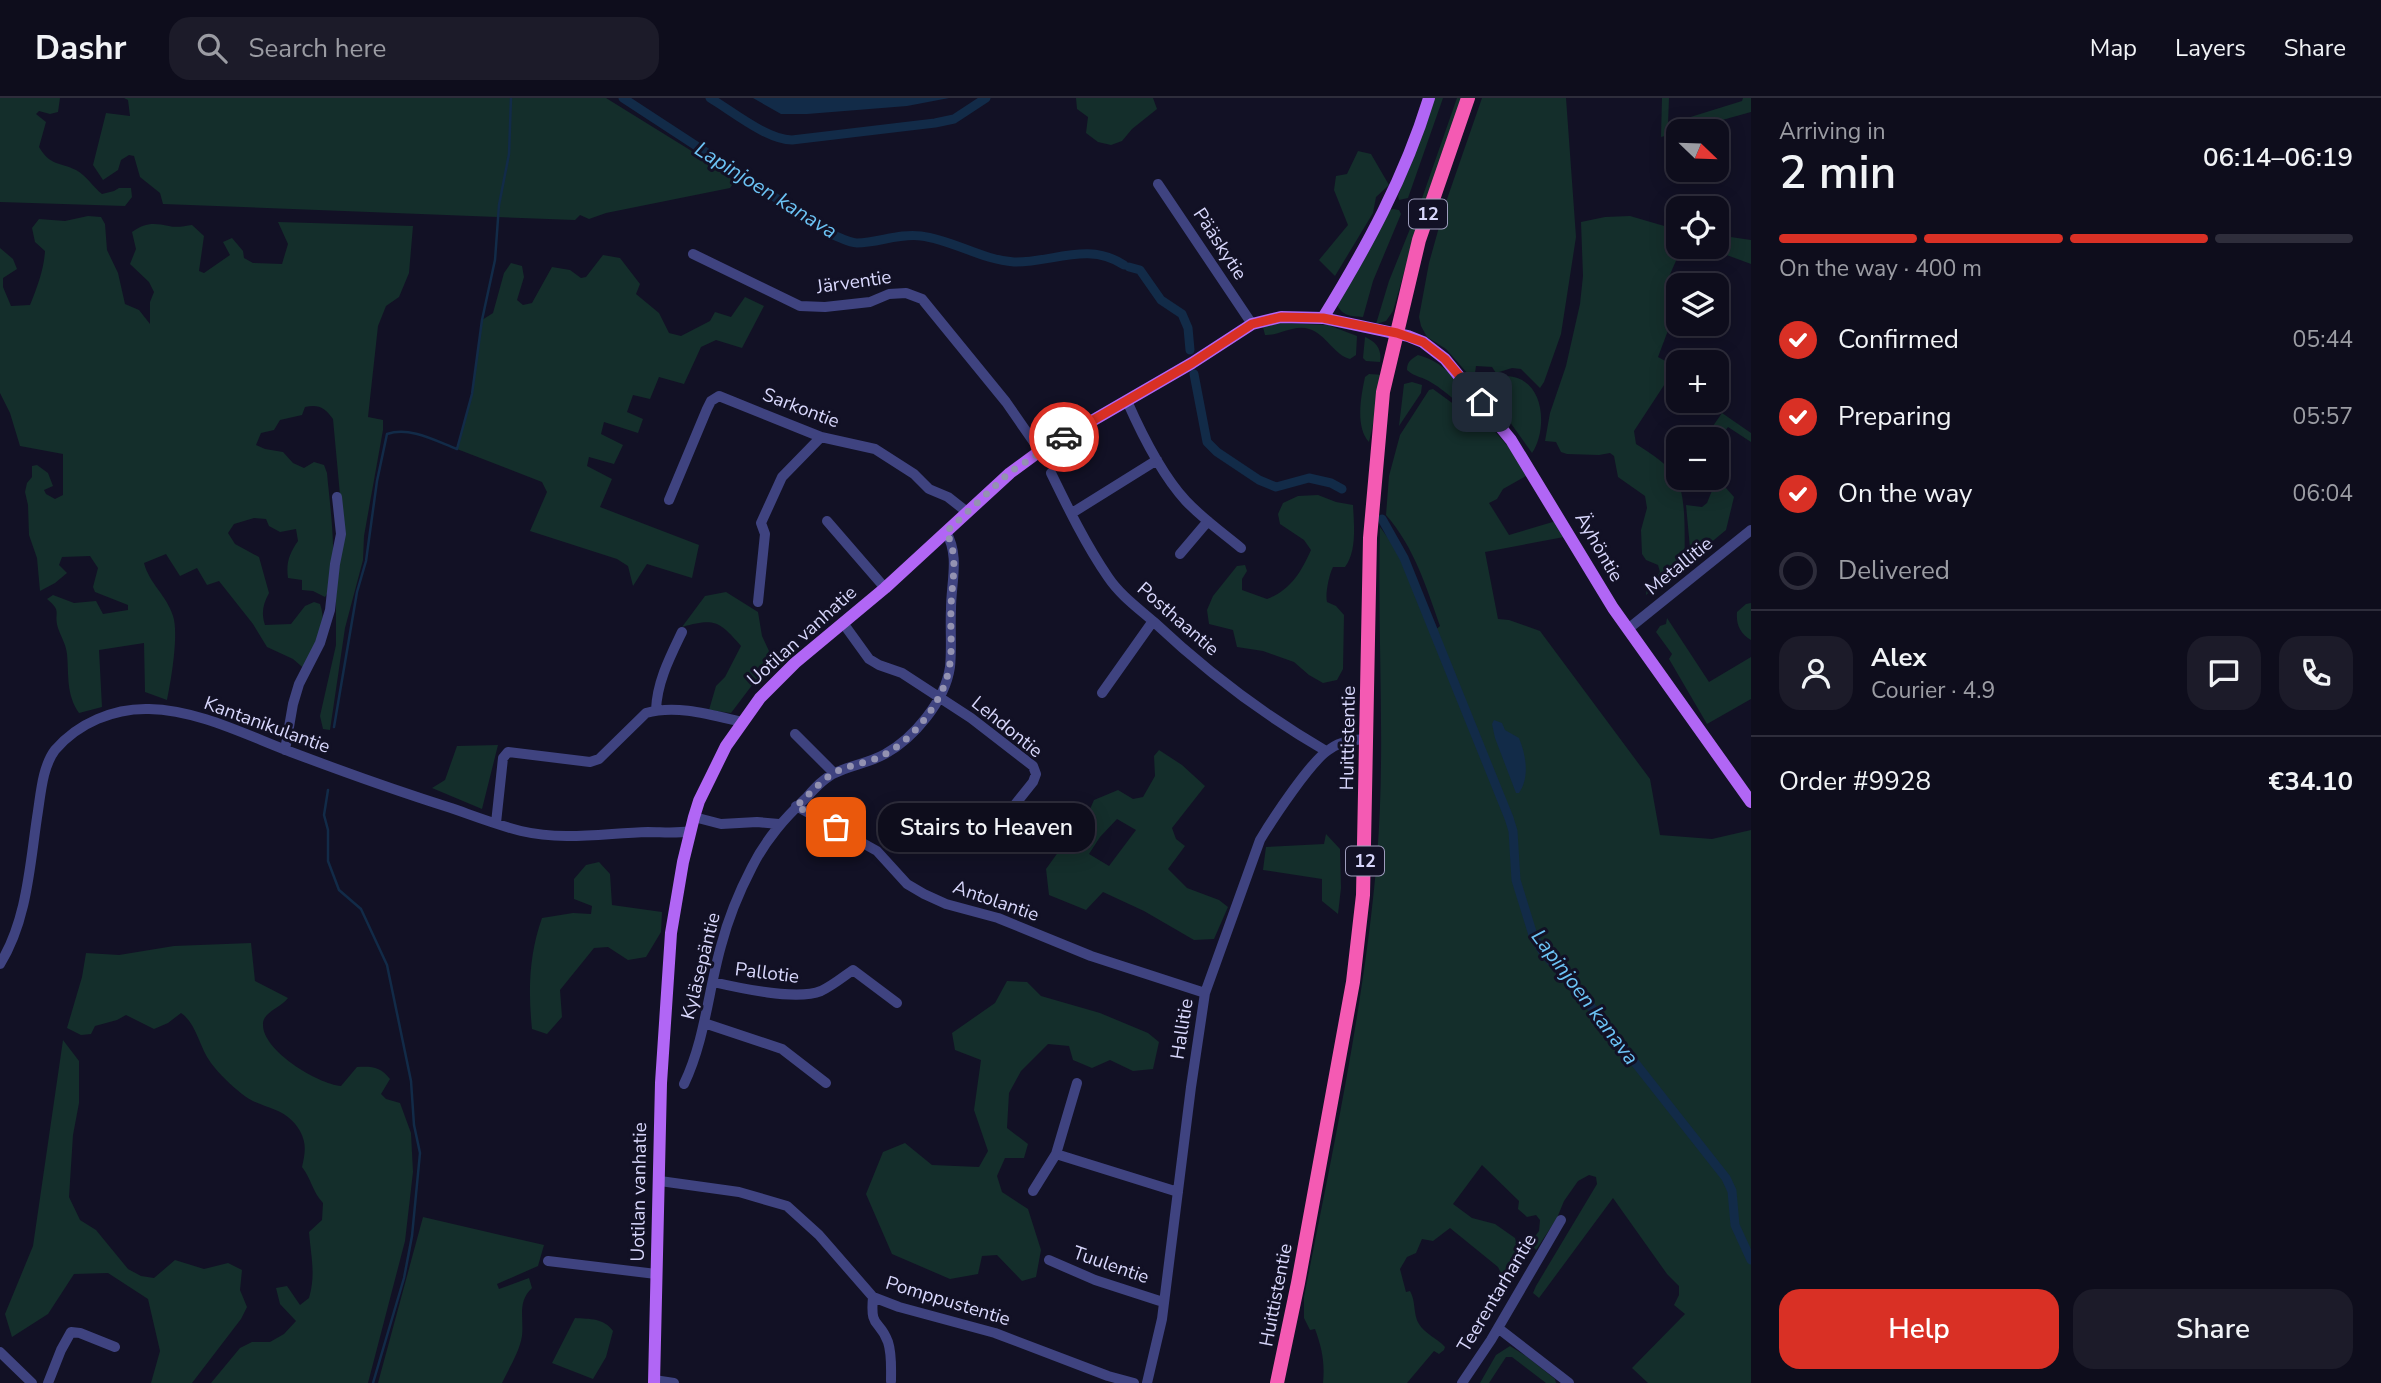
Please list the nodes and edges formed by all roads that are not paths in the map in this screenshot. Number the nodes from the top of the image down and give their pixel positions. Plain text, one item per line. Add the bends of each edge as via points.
1 (1429, 98) edge
2 (1468, 98) edge
3 (1158, 184) dead end
4 (693, 254) dead end
5 (1323, 318) junction
6 (1252, 324) junction
7 (1397, 333) junction
8 (1127, 401) junction
9 (821, 437) junction
10 (1040, 451) junction
11 (1157, 460) junction
12 (1051, 473) dead end
13 (337, 498) dead end
14 (669, 500) dead end
15 (967, 512) junction
16 (1073, 513) junction
17 (827, 521) dead end
18 (1208, 521) junction
19 (1751, 530) edge
20 (946, 532) junction
21 (1241, 548) dead end
22 (1180, 554) dead end
23 (885, 588) junction
24 (758, 602) dead end
25 (1153, 621) junction
26 (844, 623) junction
27 (1628, 629) junction
28 (682, 632) dead end
29 (1102, 694) dead end
30 (939, 697) junction
31 (656, 710) junction
32 (742, 722) junction
33 (794, 734) dead end
34 (1366, 739) junction
35 (285, 750) junction
36 (1326, 751) junction
37 (834, 773) junction
38 (1751, 802) edge
39 (796, 806) junction
40 (694, 817) junction
41 (1001, 822) dead end
42 (496, 823) junction
43 (779, 824) junction
44 (690, 831) junction
45 (0, 964) edge
46 (713, 982) junction
47 (1205, 993) junction
48 (897, 1003) dead end
49 (705, 1023) junction
50 (826, 1083) dead end
51 (1077, 1083) dead end
52 (684, 1084) dead end
53 (1056, 1154) junction
54 (660, 1181) junction
55 (1033, 1191) dead end
56 (1178, 1192) junction
57 (1561, 1220) dead end
58 (1049, 1260) dead end
59 (548, 1261) dead end
60 (656, 1274) junction
61 (873, 1297) junction
62 (1163, 1302) junction
63 (1498, 1328) junction
64 (115, 1347) dead end
65 (0, 1352) edge
66 (1107, 1379) edge
67 (891, 1381) dead end
68 (654, 1382) edge
69 (32, 1383) edge
70 (48, 1383) edge
71 (674, 1383) edge
72 (1134, 1383) edge
73 (1147, 1383) edge
74 (1277, 1383) edge
75 (1462, 1383) edge
76 (1569, 1383) edge

1 - 5 main road via 1388,205
2 - 7 highway, Huittistentie / 12 via 1419,240
3 - 6 street, Pääskytie
4 - 10 street, Järventie via 800,306 870,302 906,293 922,299
5 - 6 main road, Uotilan vanhatie via 1281,317
5 - 7 main road, Uotilan vanhatie
6 - 8 main road, Uotilan vanhatie
7 - 27 main road, Äyhöntie via 1423,342 1445,359 1502,428
7 - 34 highway, Huittistentie / 12 via 1383,392 1370,538
8 - 10 main road, Uotilan vanhatie
8 - 11 street
9 - 14 street, Sarkontie via 719,396 707,409
9 - 15 street, Sarkontie via 875,449
9 - 24 street via 782,477 761,523 765,534
10 - 15 main road, Uotilan vanhatie
11 - 16 street
11 - 18 street via 1186,501
12 - 16 street, Posthaantie
13 - 35 street via 341,534 330,610 320,643 299,684
15 - 20 main road, Uotilan vanhatie
16 - 25 street, Posthaantie via 1109,578
17 - 23 street
18 - 21 street
18 - 22 street
19 - 27 street, Metallitie
20 - 23 main road, Uotilan vanhatie
20 - 30 street, Kyläsepäntie via 955,559 950,667
23 - 26 main road, Uotilan vanhatie
25 - 29 street
25 - 36 street, Posthaantie via 1220,678
26 - 30 street, Lehdontie via 869,659
26 - 32 main road, Uotilan vanhatie via 795,663
27 - 38 main road, Äyhöntie
28 - 31 street via 663,673
30 - 37 street, Kyläsepäntie via 892,749
30 - 41 street, Lehdontie via 1033,766 1033,782
31 - 32 street
31 - 42 street via 646,713 590,762 508,752 503,758
32 - 40 main road, Uotilan vanhatie via 715,766
33 - 37 street
34 - 36 street via 1347,741
34 - 74 highway, Huittistentie / 12 via 1366,844 1353,982
35 - 42 street, Kantanikulantie
35 - 45 street, Kantanikulantie via 170,711 114,714 77,730 53,753 43,779 18,924
36 - 47 street, Hallitie via 1260,839
37 - 39 street, Kyläsepäntie
39 - 43 street, Kyläsepäntie
39 - 47 street, Antolantie via 877,851 907,884 924,894
40 - 43 street via 721,824
40 - 44 main road, Uotilan vanhatie
42 - 44 street, Kantanikulantie via 551,836
43 - 46 street, Kyläsepäntie via 752,867 732,913
44 - 54 main road, Uotilan vanhatie via 671,933
46 - 48 street, Pallotie via 807,995 853,970
46 - 49 street, Kyläsepäntie
47 - 56 street, Hallitie
49 - 50 street via 782,1049
49 - 52 street, Kyläsepäntie
51 - 53 street
53 - 55 street
53 - 56 street
54 - 60 main road, Uotilan vanhatie
54 - 61 street, Pomppustentie via 739,1192 786,1206 819,1235
56 - 62 street, Hallitie
57 - 63 street, Teerentarhantie
58 - 62 street, Tuulentie
59 - 60 street
60 - 68 main road, Uotilan vanhatie
61 - 66 street, Pomppustentie via 995,1333
61 - 67 street via 873,1322 891,1351
62 - 73 street, Hallitie
63 - 75 street, Teerentarhantie
63 - 76 street
64 - 70 street via 71,1332
65 - 69 street
66 - 72 street, Pomppustentie
68 - 71 street

